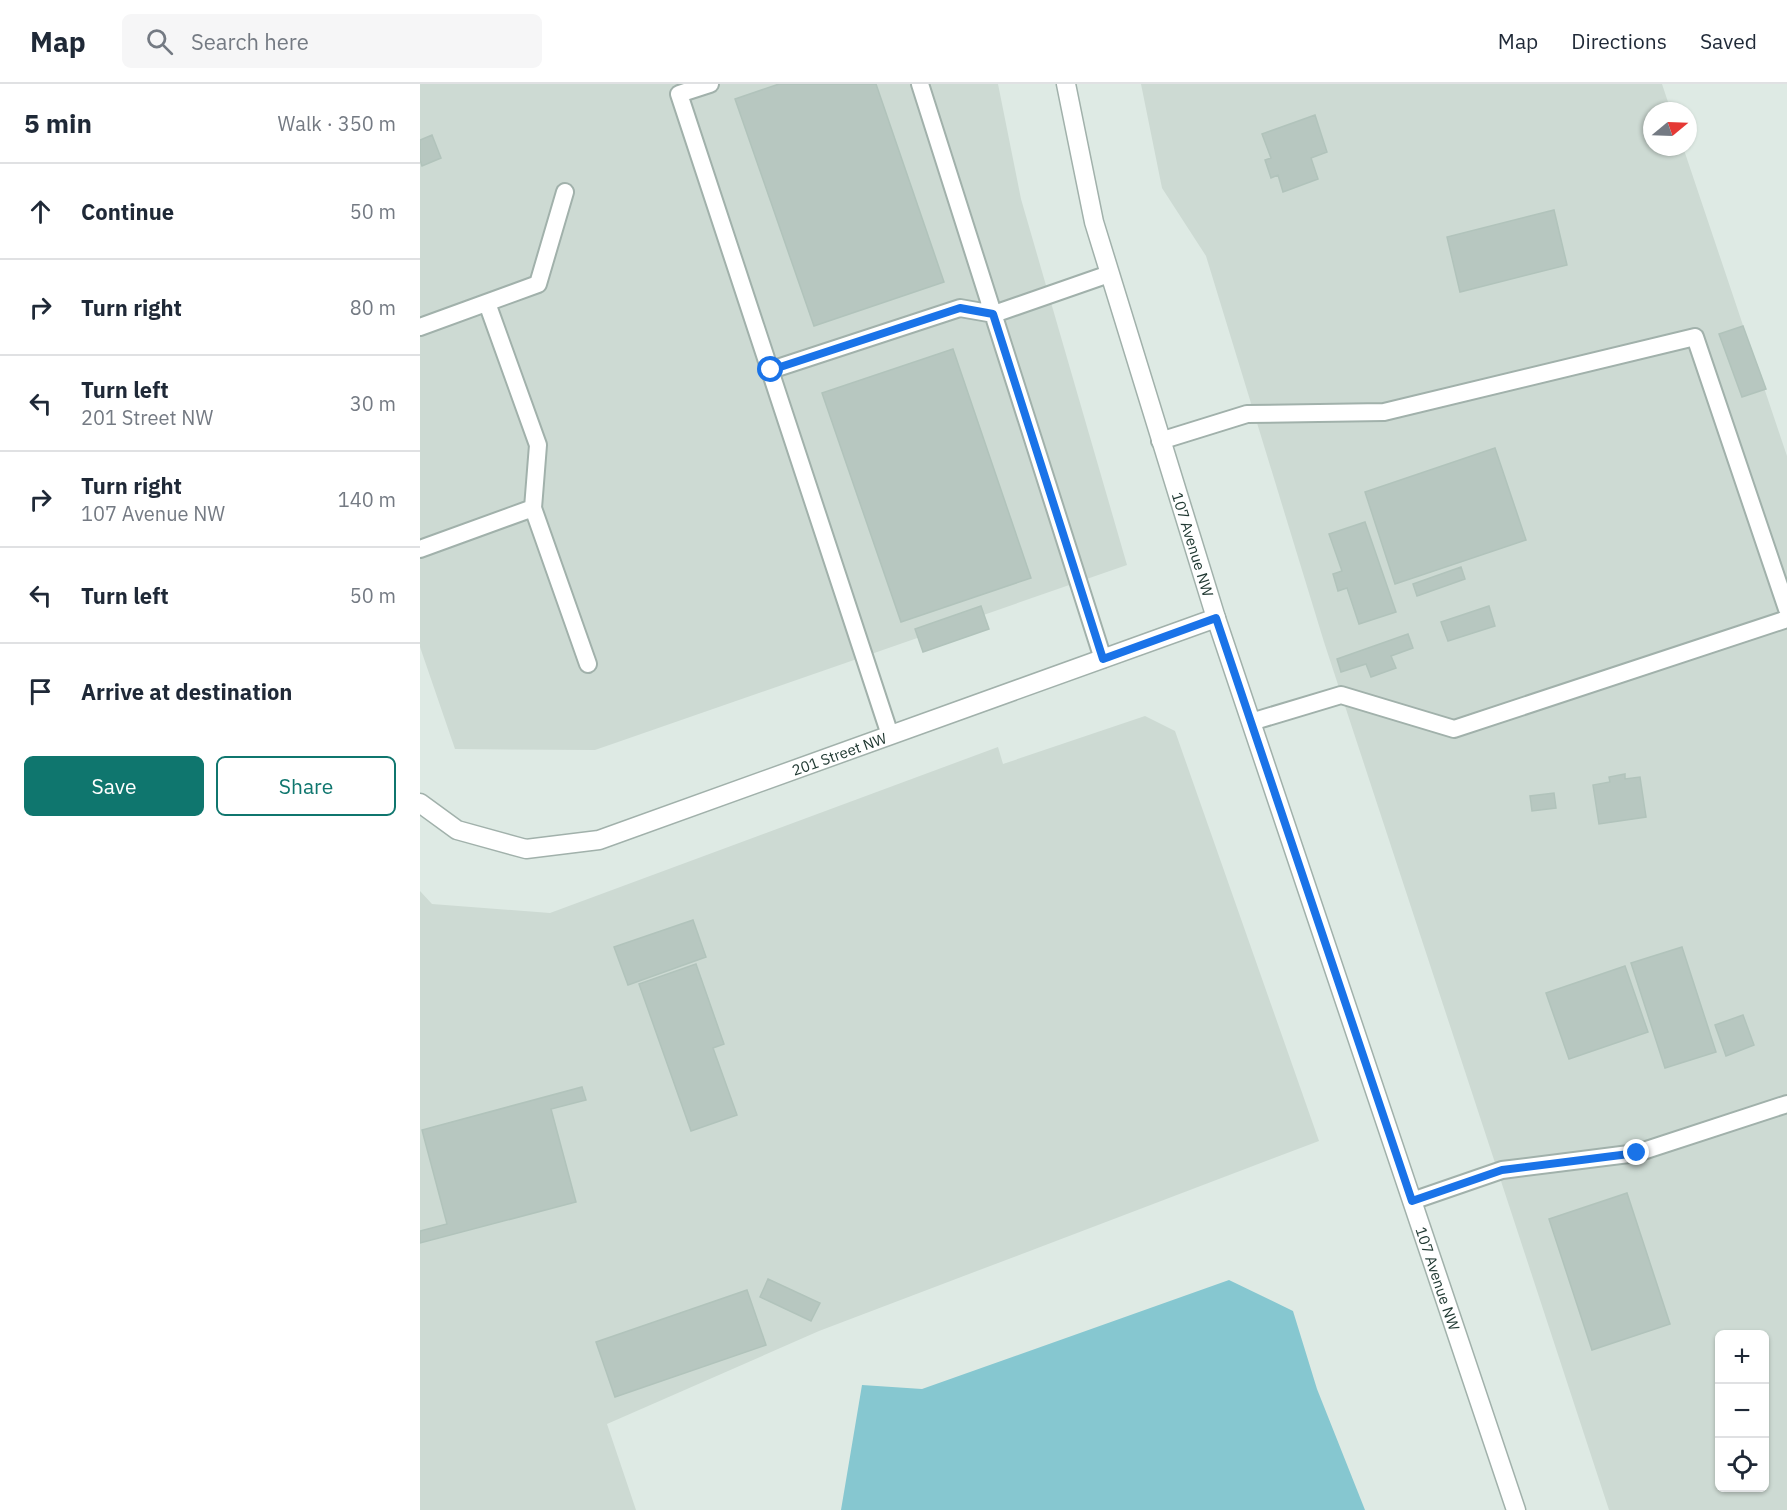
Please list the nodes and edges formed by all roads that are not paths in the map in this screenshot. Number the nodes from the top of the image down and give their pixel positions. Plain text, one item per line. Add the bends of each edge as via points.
1 (710, 84) edge
2 (920, 84) edge
3 (1066, 84) edge
4 (565, 192) dead end
5 (1108, 274) junction
6 (487, 303) junction
7 (993, 314) junction
8 (420, 327) edge
9 (771, 370) junction
10 (1160, 441) junction
11 (533, 508) junction
12 (420, 549) edge
13 (1787, 609) edge
14 (1216, 618) junction
15 (1787, 619) edge
16 (1103, 659) junction
17 (588, 664) dead end
18 (1251, 722) junction
19 (890, 735) junction
20 (420, 803) edge
21 (1787, 1104) edge
22 (1412, 1201) junction
23 (1515, 1510) edge

1 - 9 lane via 679,94
2 - 7 lane
3 - 5 street, 107 Avenue NW
4 - 6 lane via 538,284
5 - 7 lane
5 - 10 street, 107 Avenue NW
6 - 8 lane
6 - 11 lane via 538,445
7 - 9 lane via 960,308
7 - 16 lane
9 - 19 lane
10 - 13 lane via 1247,414 1384,412 1695,337
10 - 14 street, 107 Avenue NW
11 - 12 lane
11 - 17 lane
14 - 16 street, 201 Street NW
14 - 18 street, 107 Avenue NW
15 - 18 lane via 1454,729 1341,695
16 - 19 street, 201 Street NW
18 - 22 street, 107 Avenue NW
19 - 20 street, 201 Street NW via 599,840 526,849 457,830
21 - 22 lane via 1637,1153 1502,1170
22 - 23 street, 107 Avenue NW

